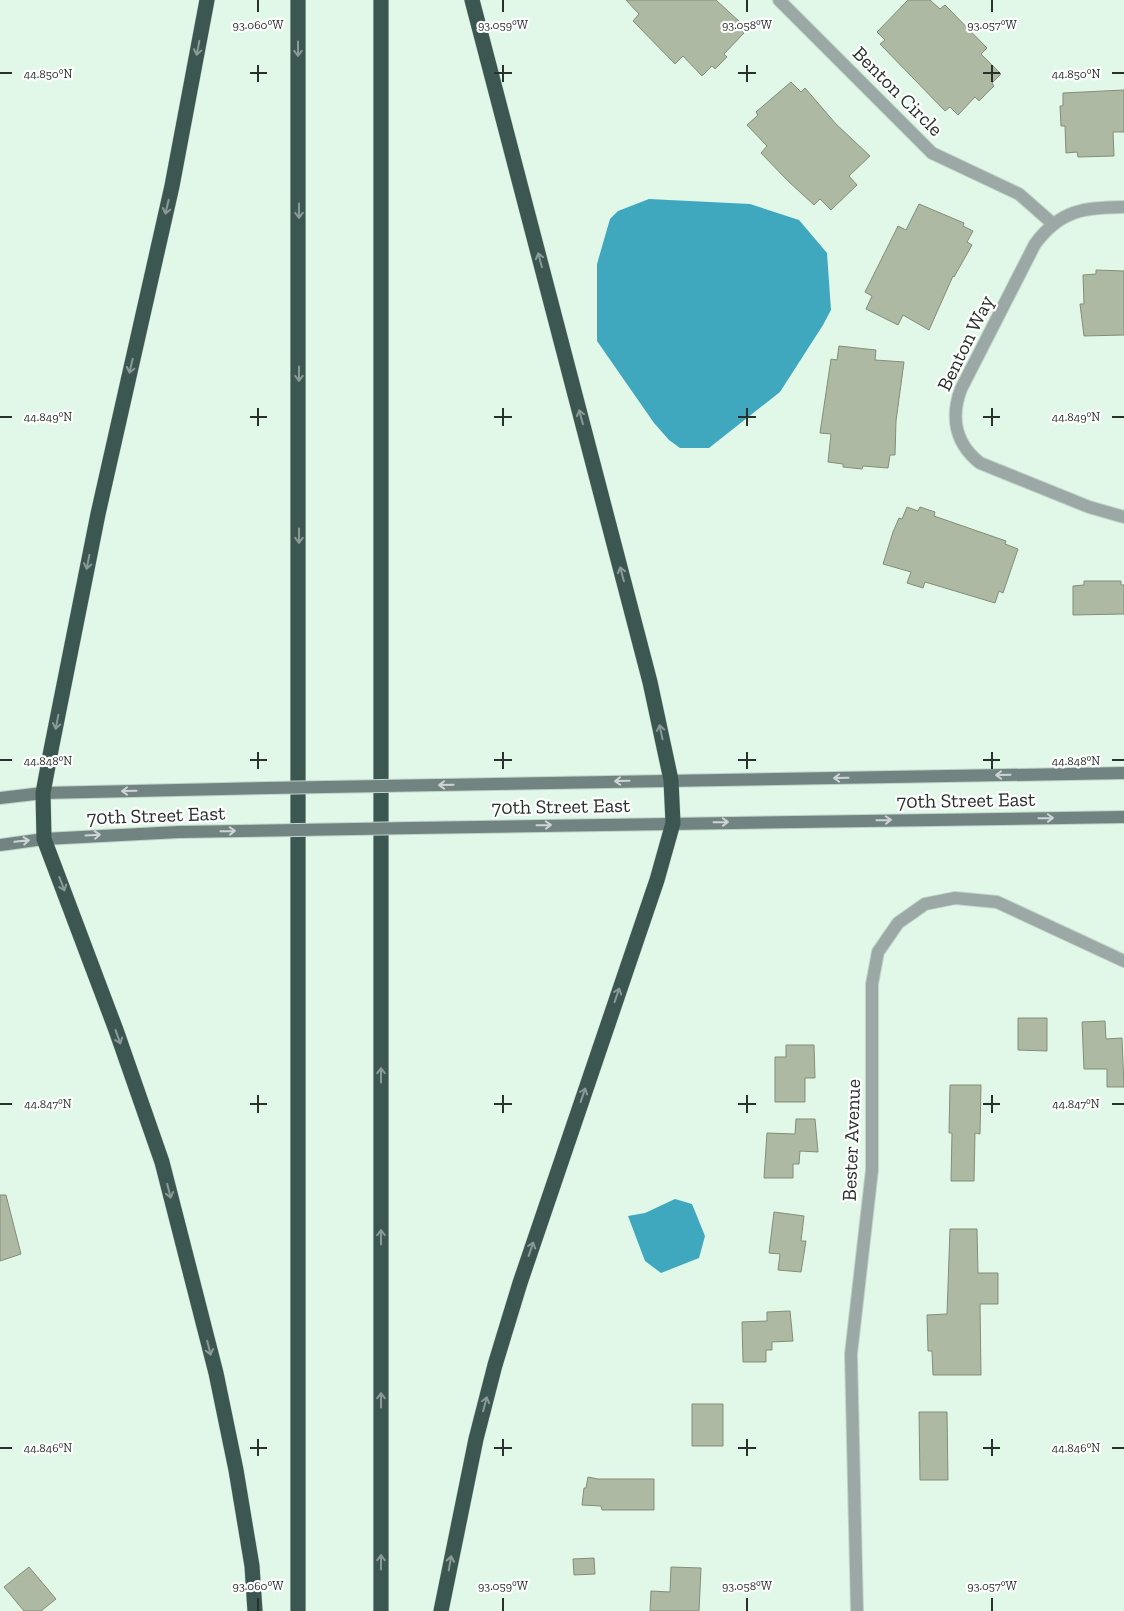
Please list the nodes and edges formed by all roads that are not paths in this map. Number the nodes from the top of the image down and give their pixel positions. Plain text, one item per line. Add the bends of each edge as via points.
1 (207, 0) edge
2 (298, 0) edge
3 (381, 0) edge
4 (472, 0) edge
5 (779, 0) edge
6 (1124, 208) edge
7 (1052, 224) junction
8 (1124, 517) edge
9 (1124, 774) edge
10 (671, 780) junction
11 (43, 793) junction
12 (0, 798) edge
13 (1124, 817) edge
14 (673, 823) junction
15 (44, 839) junction
16 (0, 845) edge
17 (1124, 961) edge
18 (255, 1611) edge
19 (298, 1611) edge
20 (381, 1611) edge
21 (441, 1611) edge
22 (857, 1611) edge

1 -> 11 highway via 172,186 98,514
2 -> 19 highway
20 -> 3 highway
10 -> 4 highway via 650,682
5 - 7 street, Benton Circle via 932,153 1019,194
6 - 7 street, Benton Way via 1075,211
7 - 8 street, Benton Way via 1035,244 961,389 955,411 956,428 963,445 980,463
9 -> 10 main road, 70th Street East
10 -> 11 main road, 70th Street East, bridge
10 - 14 highway
11 - 12 main road, 70th Street East
11 - 15 highway
14 -> 13 main road, 70th Street East
15 -> 14 main road, 70th Street East, bridge via 179,832
21 -> 14 highway via 476,1439 498,1356 657,880
16 -> 15 main road, 70th Street East
15 -> 18 highway via 162,1162 216,1373 252,1566
17 - 22 street, Bester Avenue via 997,902 955,898 925,904 898,923 878,952 872,984 872,1170 851,1354

